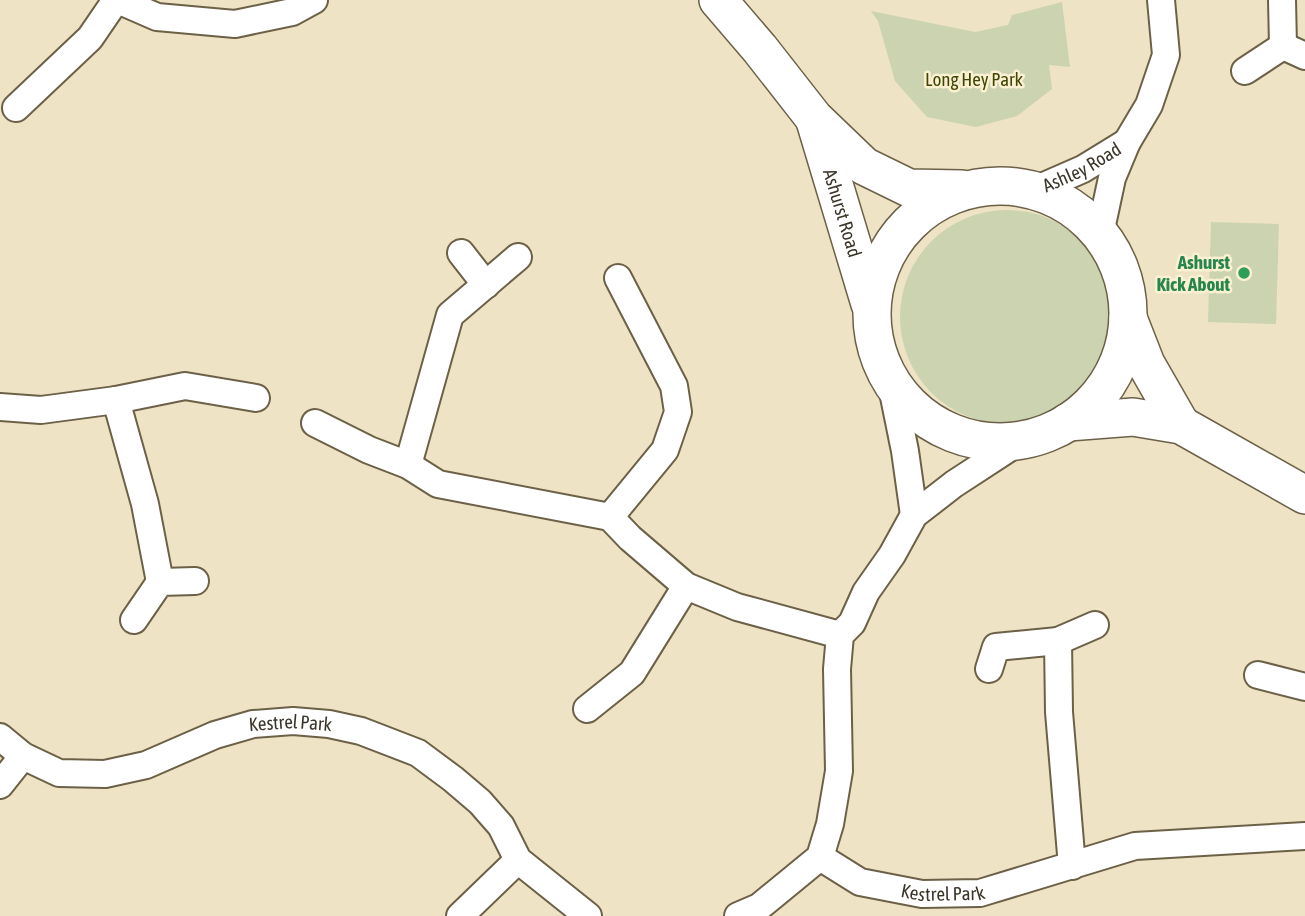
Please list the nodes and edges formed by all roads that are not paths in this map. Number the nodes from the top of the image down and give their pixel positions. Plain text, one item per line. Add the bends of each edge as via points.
1 (117, 0) edge
2 (314, 0) edge
3 (1161, 0) edge
4 (1282, 0) edge
5 (739, 25) edge
6 (1294, 51) edge
7 (1245, 71) dead end
8 (16, 108) dead end
9 (814, 118) junction
10 (1127, 142) junction
11 (967, 189) junction
12 (1035, 190) junction
13 (1100, 234) junction
14 (461, 253) dead end
15 (518, 257) dead end
16 (618, 278) dead end
17 (486, 285) junction
18 (871, 308) junction
19 (1128, 318) junction
20 (891, 382) junction
21 (256, 398) dead end
22 (116, 400) junction
23 (0, 407) edge
24 (1068, 422) junction
25 (315, 423) dead end
26 (1193, 432) junction
27 (1020, 441) junction
28 (408, 465) junction
29 (1305, 495) edge
30 (914, 515) junction
31 (610, 517) junction
32 (195, 581) dead end
33 (160, 582) junction
34 (686, 586) junction
35 (134, 620) dead end
36 (1095, 625) dead end
37 (840, 635) junction
38 (1058, 641) junction
39 (989, 669) dead end
40 (1258, 676) dead end
41 (1305, 687) edge
42 (587, 709) dead end
43 (0, 737) edge
44 (23, 756) junction
45 (0, 785) edge
46 (1305, 836) edge
47 (820, 857) junction
48 (518, 860) junction
49 (1072, 866) junction
50 (460, 916) edge
51 (588, 916) edge
52 (738, 916) edge

1 - 2 street via 157,17 235,24 292,12
1 - 8 street via 90,38
3 - 10 street, Ashley Road via 1166,55 1149,105
4 - 6 street
5 - 9 street, Ashurst Road
6 - 7 street
9 - 11 street, Ashurst Road via 864,166 909,188
9 - 18 street, Ashurst Road
10 - 12 street, Ashley Road via 1083,169
10 - 13 street, Ashley Road via 1112,178
11 - 12 street via 1001,185
11 - 18 street via 930,205 899,233 879,268
12 - 13 street via 1071,207
13 - 19 street via 1116,260
14 - 17 street
15 - 17 street
16 - 31 street via 674,386 678,412 665,450
17 - 28 street via 450,315
18 - 20 street via 875,346
19 - 24 street via 1123,349 1111,377 1094,401
19 - 26 street via 1146,364
20 - 27 street via 913,408 942,428 974,439
20 - 30 street
21 - 22 street via 185,386
22 - 23 street via 41,410
22 - 33 street via 145,504
24 - 26 street via 1133,417
24 - 27 street
25 - 28 street
26 - 29 street
27 - 30 street
28 - 31 street via 438,484
30 - 37 street via 852,623
31 - 34 street
32 - 33 street
33 - 35 street
34 - 37 street via 737,607
34 - 42 street via 632,673
36 - 38 street
37 - 47 street via 839,771
38 - 39 street via 996,647
38 - 49 street
40 - 41 street
43 - 44 street, Kestrel Park
44 - 45 street
44 - 48 street, Kestrel Park via 59,773 105,774 146,765 215,734 253,724 329,724 418,753 480,802 501,826
46 - 49 street, Kestrel Park via 1135,846
47 - 49 street, Kestrel Park via 860,882 922,894 980,893
47 - 52 street via 759,907
48 - 50 street
48 - 51 street, Kestrel Park

